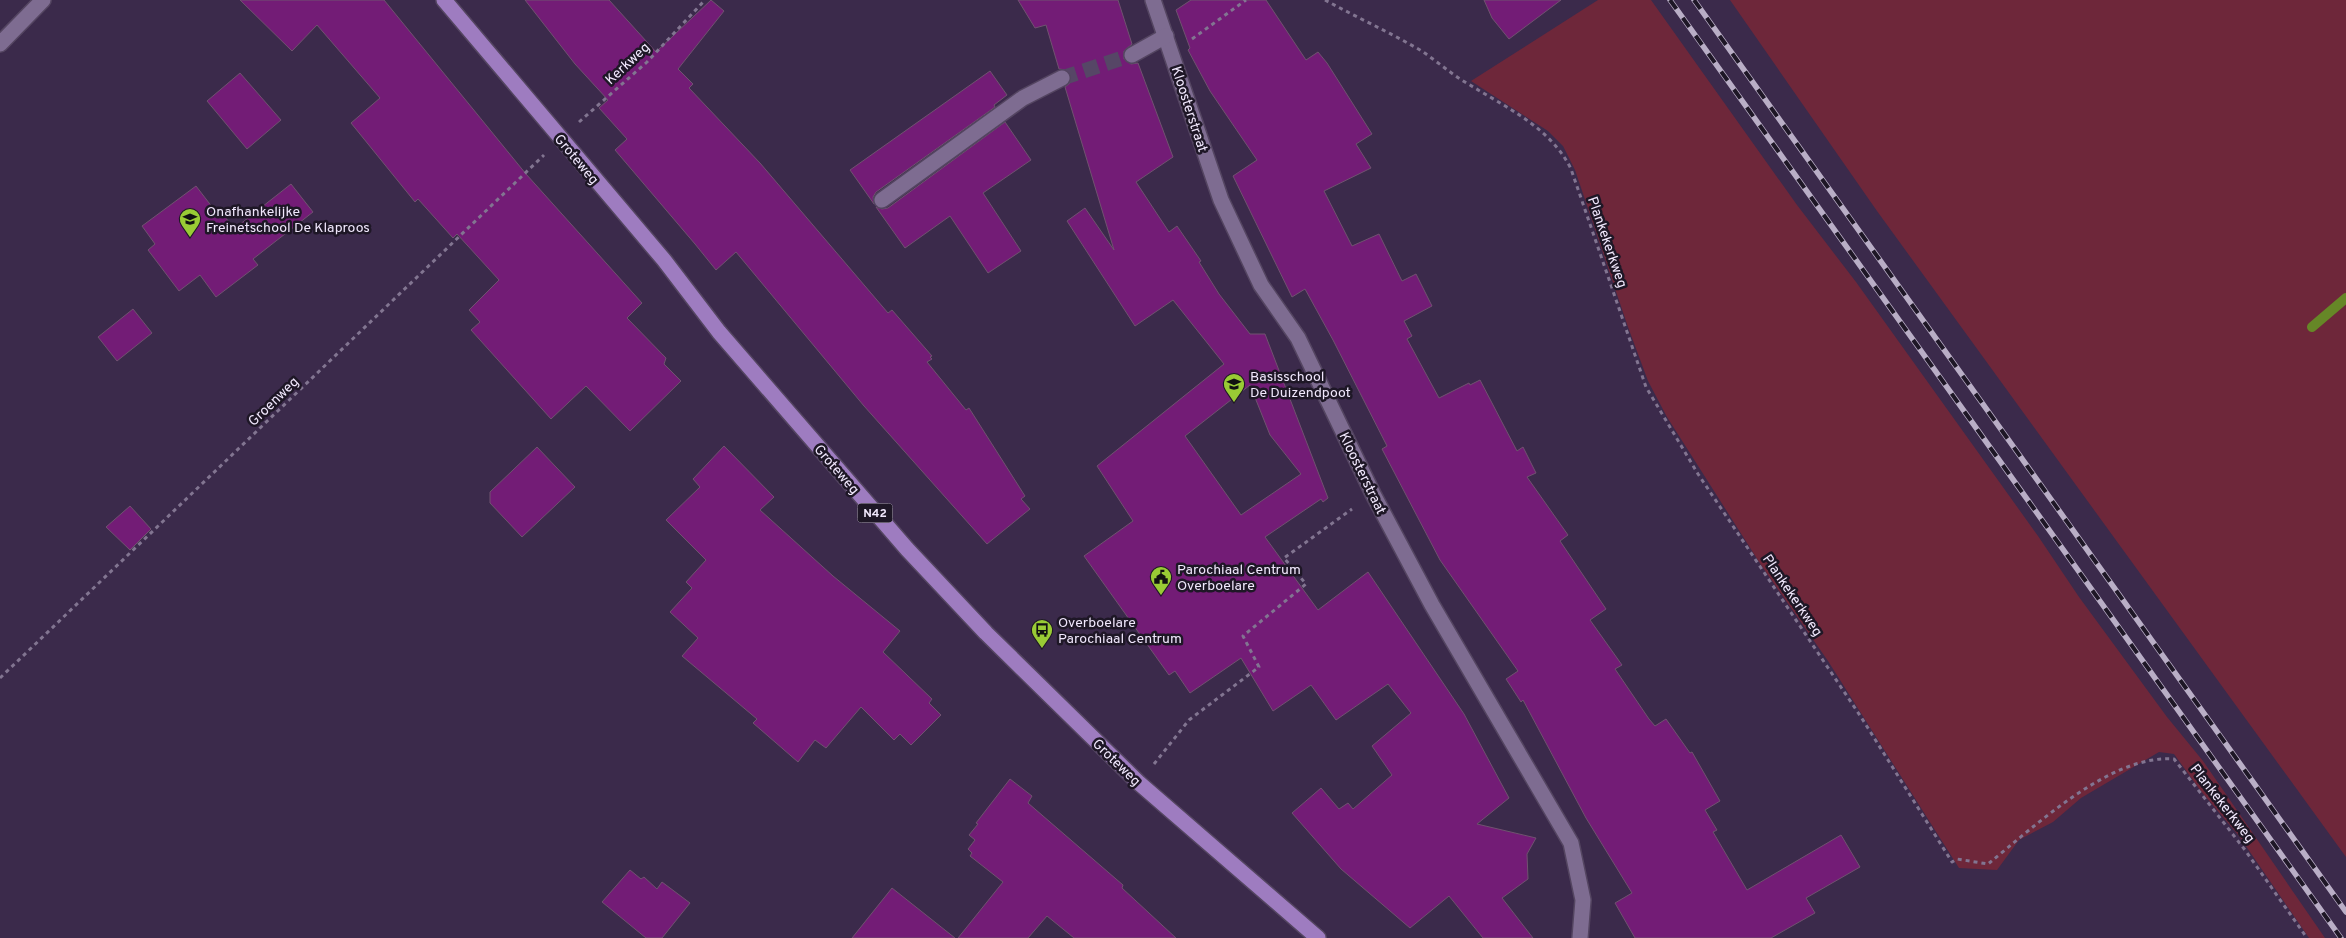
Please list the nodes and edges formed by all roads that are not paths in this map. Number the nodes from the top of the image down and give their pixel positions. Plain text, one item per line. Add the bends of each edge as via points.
1 (43, 0) edge
2 (444, 0) edge
3 (1153, 0) edge
4 (1166, 36) junction
5 (0, 44) edge
6 (1132, 55) tunnel mouth
7 (1062, 78) tunnel mouth
8 (882, 200) dead end
9 (1318, 938) edge
10 (1580, 938) edge

1 - 5 street
2 - 9 main road, Groteweg / N42 via 664,260 719,332 907,549 986,633 1139,783
3 - 4 street, Kloosterstraat
4 - 6 street
4 - 10 street, Kloosterstraat via 1221,200 1261,286 1298,338 1372,494 1432,605 1571,844 1583,900
7 - 8 street via 1023,98

